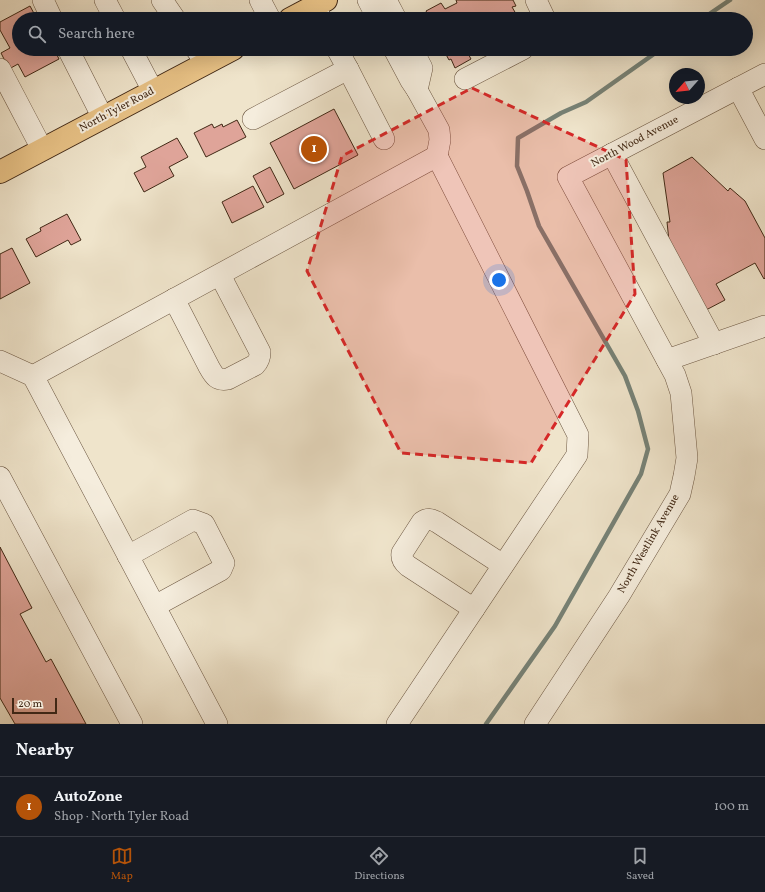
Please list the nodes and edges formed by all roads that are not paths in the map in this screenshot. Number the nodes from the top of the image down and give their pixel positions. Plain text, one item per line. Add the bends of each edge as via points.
1 (42, 0) edge
2 (105, 0) edge
3 (162, 0) edge
4 (260, 0) edge
5 (368, 0) edge
6 (386, 0) edge
7 (536, 0) edge
8 (321, 8) edge
9 (48, 12) edge
10 (111, 12) edge
11 (170, 12) edge
12 (266, 12) edge
13 (310, 12) edge
14 (374, 12) edge
15 (392, 12) edge
16 (542, 12) edge
17 (72, 56) edge
18 (135, 56) edge
19 (201, 56) edge
20 (341, 56) edge
21 (398, 56) edge
22 (416, 56) edge
23 (510, 56) edge
24 (0, 69) edge
25 (348, 69) junction
26 (765, 74) edge
27 (465, 80) dead end
28 (738, 88) junction
29 (417, 90) junction
30 (153, 91) junction
31 (103, 118) junction
32 (253, 119) dead end
33 (384, 139) dead end
34 (765, 139) edge
35 (42, 150) junction
36 (612, 154) junction
37 (437, 156) junction
38 (0, 171) edge
39 (568, 177) joint
40 (220, 274) junction
41 (174, 299) junction
42 (765, 326) edge
43 (714, 344) junction
44 (667, 360) junction
45 (0, 361) edge
46 (32, 376) junction
47 (0, 478) edge
48 (128, 556) junction
49 (503, 565) junction
50 (155, 606) junction
51 (474, 609) junction
52 (132, 724) edge
53 (217, 724) edge
54 (398, 724) edge
55 (535, 724) edge

1 - 9 street
2 - 10 street
3 - 11 street
4 - 12 street
5 - 14 street
6 - 15 street
7 - 16 street
8 - 13 main road
17 - 31 street
18 - 30 street
19 - 30 main road, North Tyler Road
20 - 25 street
21 - 29 street
22 - 29 street via 422,68
23 - 27 street
24 - 35 street
25 - 32 street
25 - 33 street
26 - 28 street, North Wood Avenue
28 - 34 street
28 - 36 street, North Wood Avenue
29 - 37 street via 439,130
30 - 31 main road, North Tyler Road
31 - 35 main road, North Tyler Road
35 - 38 main road, North Tyler Road
36 - 39 street, North Wood Avenue
36 - 43 street
37 - 40 street
37 - 49 street via 578,435 577,455
39 - 44 street, North Westlink Avenue
40 - 41 street
40 - 41 street via 260,352 259,362 255,365 228,379 217,378
41 - 46 street
42 - 43 street
43 - 44 street
44 - 55 street, North Westlink Avenue via 681,393 687,458 680,494 619,596
45 - 46 street
46 - 48 street
47 - 52 street
48 - 50 street
48 - 50 street via 193,520 204,524 224,563 221,570
49 - 51 street
49 - 51 street via 437,522 426,519 422,522 402,553 403,562
50 - 53 street
51 - 54 street

